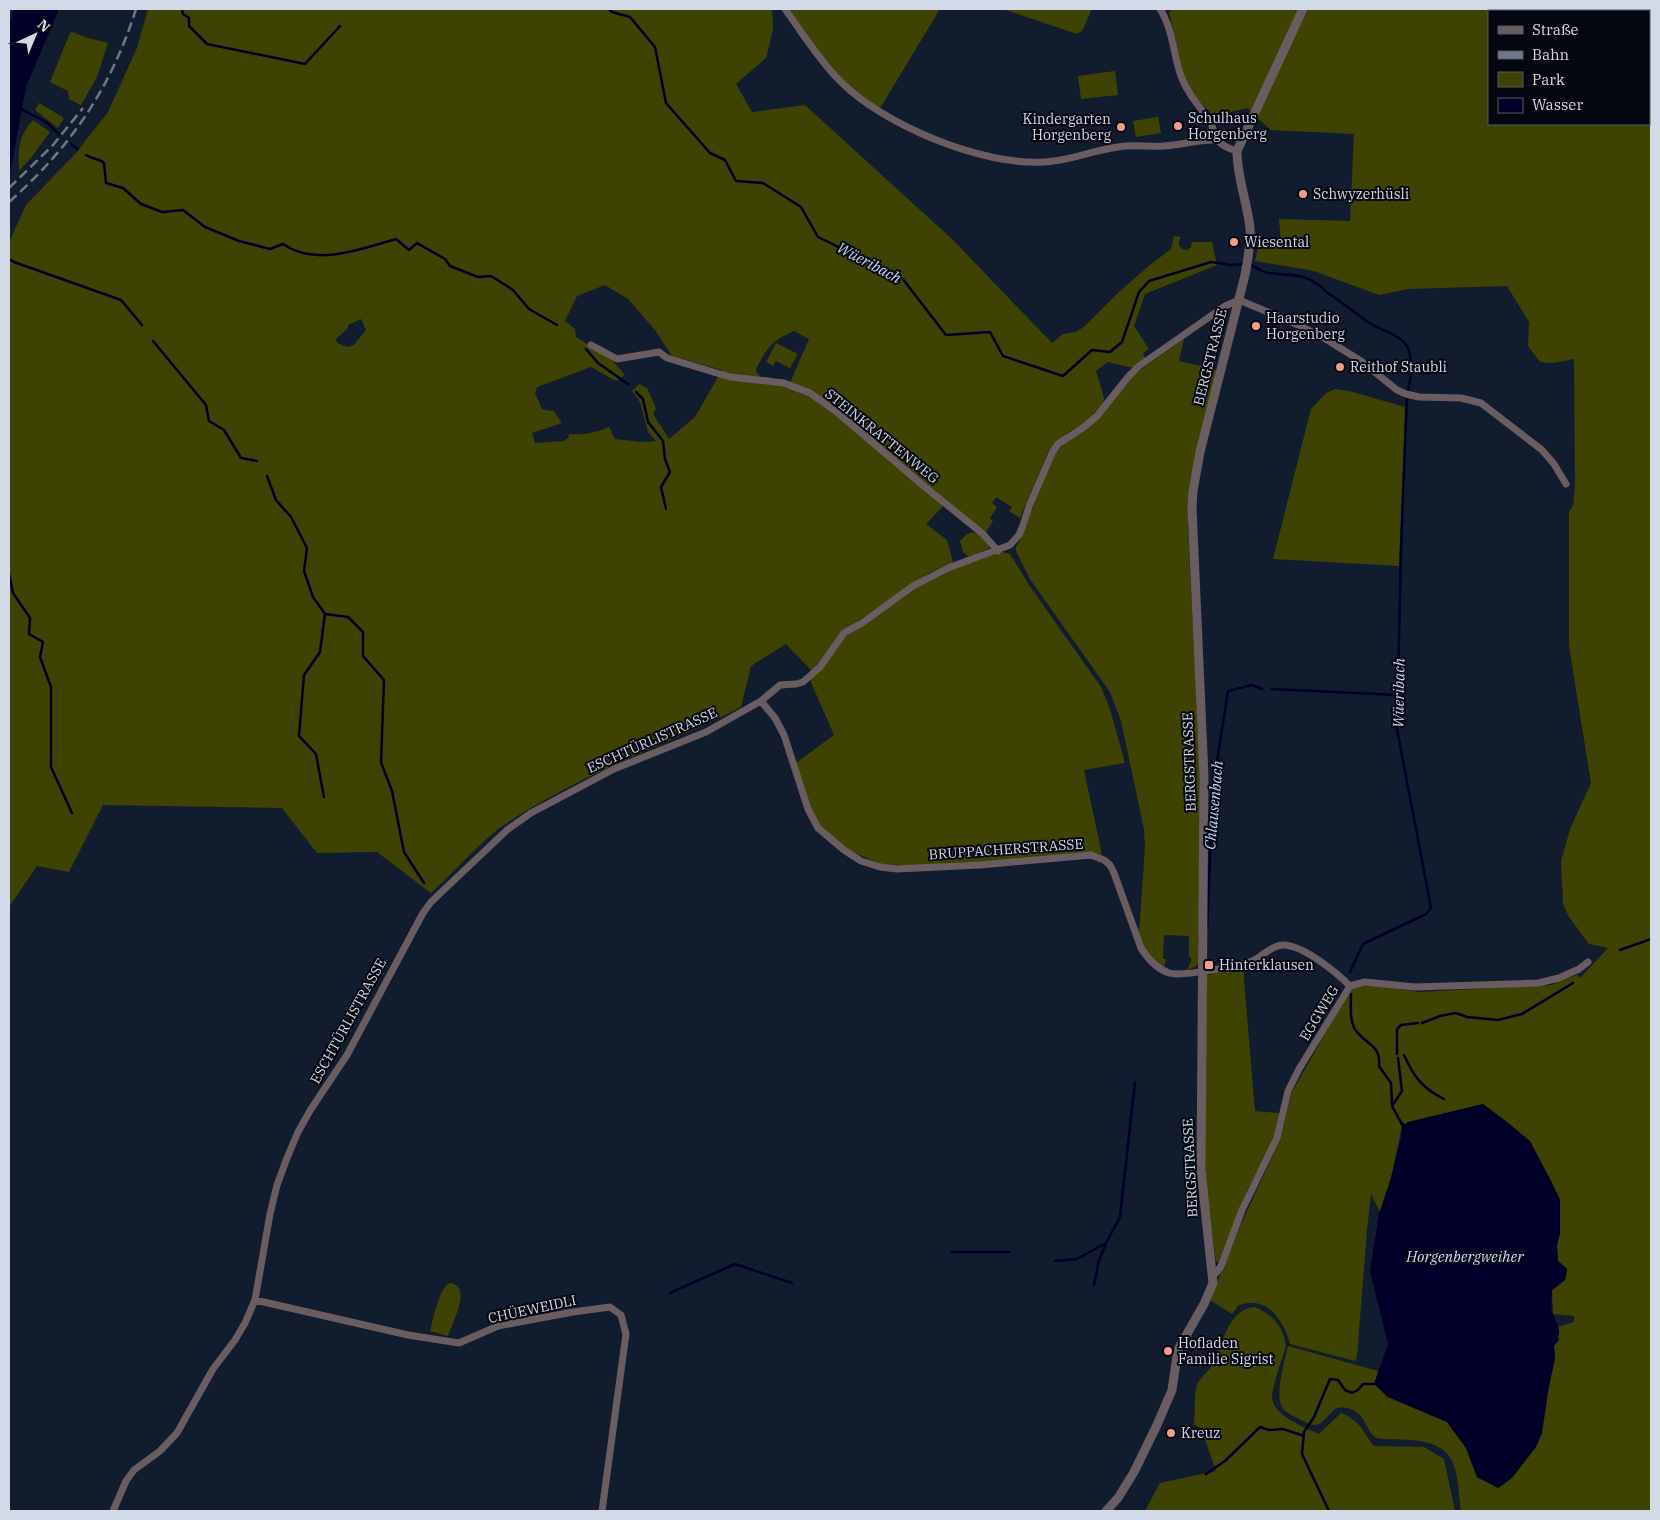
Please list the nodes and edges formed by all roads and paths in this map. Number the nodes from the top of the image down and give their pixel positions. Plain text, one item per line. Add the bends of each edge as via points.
1 (785, 9) edge
2 (1160, 9) edge
3 (1303, 9) edge
4 (1217, 140) junction
5 (1237, 151) junction
6 (1239, 300) junction
7 (591, 345) dead end
8 (1566, 484) dead end
9 (998, 550) junction
10 (761, 700) junction
11 (1588, 962) dead end
12 (1203, 970) junction
13 (1350, 986) junction
14 (1213, 1275) junction
15 (255, 1300) junction
16 (113, 1511) edge
17 (602, 1511) edge
18 (1106, 1511) edge

1 - 4 street via 820,60 867,104 922,133 988,157 1044,162 1120,146 1165,146
2 - 4 street via 1187,92 1212,124
3 - 5 street
4 - 5 street
5 - 6 street, BERGSTRASSE via 1250,234
6 - 8 street via 1324,338 1406,394 1461,398 1481,403 1542,450
6 - 9 street, ESCHTÜRLISTRASSE via 1225,306 1139,366 1097,416 1058,444 1047,461 1019,535 1010,545
6 - 12 street, BERGSTRASSE via 1204,432 1192,500 1204,776
7 - 9 street, STEINKRATTENWEG via 617,359 659,352 667,358 730,376 784,383 810,393 976,528
9 - 10 street, ESCHTÜRLISTRASSE via 948,568 913,586 844,633 820,667 803,682 780,685
10 - 12 street, BRUPPACHERSTRASSE via 784,735 808,809 818,828 861,861 897,869 1096,856 1110,865 1135,935 1146,956 1161,969 1176,975
10 - 15 street, ESCHTÜRLISTRASSE via 706,732 614,769 531,813 507,830 431,902 347,1055 311,1109 290,1150 270,1214
11 - 13 street, EGGWEG via 1559,978 1538,983 1415,987 1365,982
12 - 13 street, BRUPPACHERSTRASSE via 1246,963 1282,945 1329,966
12 - 14 street, BERGSTRASSE via 1201,1170
13 - 14 street, EGGWEG via 1288,1090 1277,1138 1242,1210 1221,1266
14 - 18 street, BERGSTRASSE via 1209,1294 1176,1356 1172,1390 1157,1425 1134,1472
15 - 16 street, ESCHTÜRLISTRASSE via 235,1340 212,1369 177,1433 160,1451 134,1470
15 - 17 street, CHÜEWEIDLI via 408,1335 459,1343 498,1326 610,1307 621,1315 626,1334

